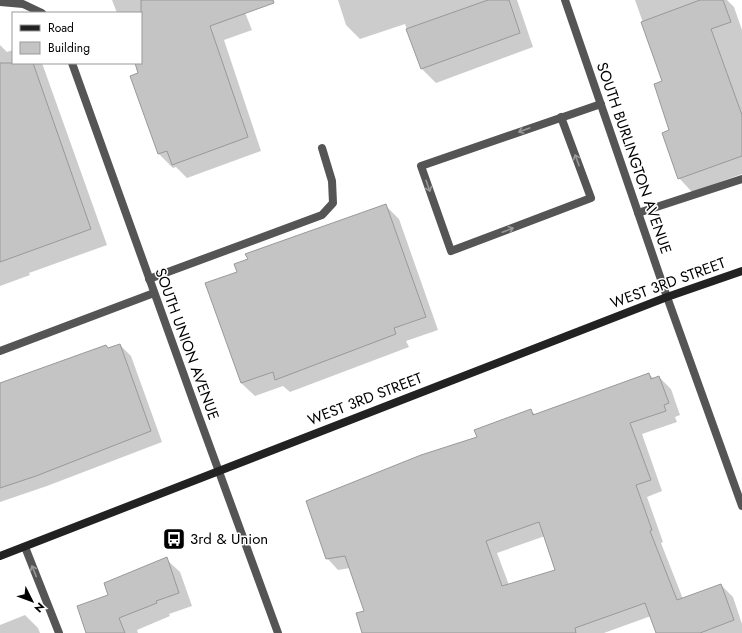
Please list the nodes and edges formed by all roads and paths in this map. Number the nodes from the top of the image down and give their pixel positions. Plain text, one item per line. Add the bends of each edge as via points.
1 (565, 0) edge
2 (0, 2) edge
3 (40, 12) edge
4 (72, 64) edge
5 (600, 104) junction
6 (561, 117) junction
7 (322, 148) dead end
8 (742, 179) edge
9 (638, 213) junction
10 (742, 270) edge
11 (149, 279) junction
12 (154, 293) junction
13 (667, 297) junction
14 (0, 351) edge
15 (218, 471) junction
16 (742, 506) edge
17 (25, 547) junction
18 (0, 556) edge
19 (59, 633) edge
20 (278, 633) edge

1 - 5 street, SOUTH BURLINGTON AVENUE
2 - 3 street via 23,4
4 - 11 street, SOUTH UNION AVENUE
5 - 6 street
5 - 9 street, SOUTH BURLINGTON AVENUE
6 -> 6 street via 421,166 451,251 591,198
7 - 11 street via 332,181 333,204 322,215
8 - 9 street
9 - 13 street, SOUTH BURLINGTON AVENUE
10 - 13 main road, WEST 3RD STREET
11 - 12 street, SOUTH UNION AVENUE
12 - 14 street
12 - 15 street, SOUTH UNION AVENUE
13 - 15 main road, WEST 3RD STREET
13 - 16 street, SOUTH BURLINGTON AVENUE
15 - 17 main road, WEST 3RD STREET
15 - 20 street, SOUTH UNION AVENUE
17 - 18 main road, WEST 3RD STREET
19 -> 17 street

